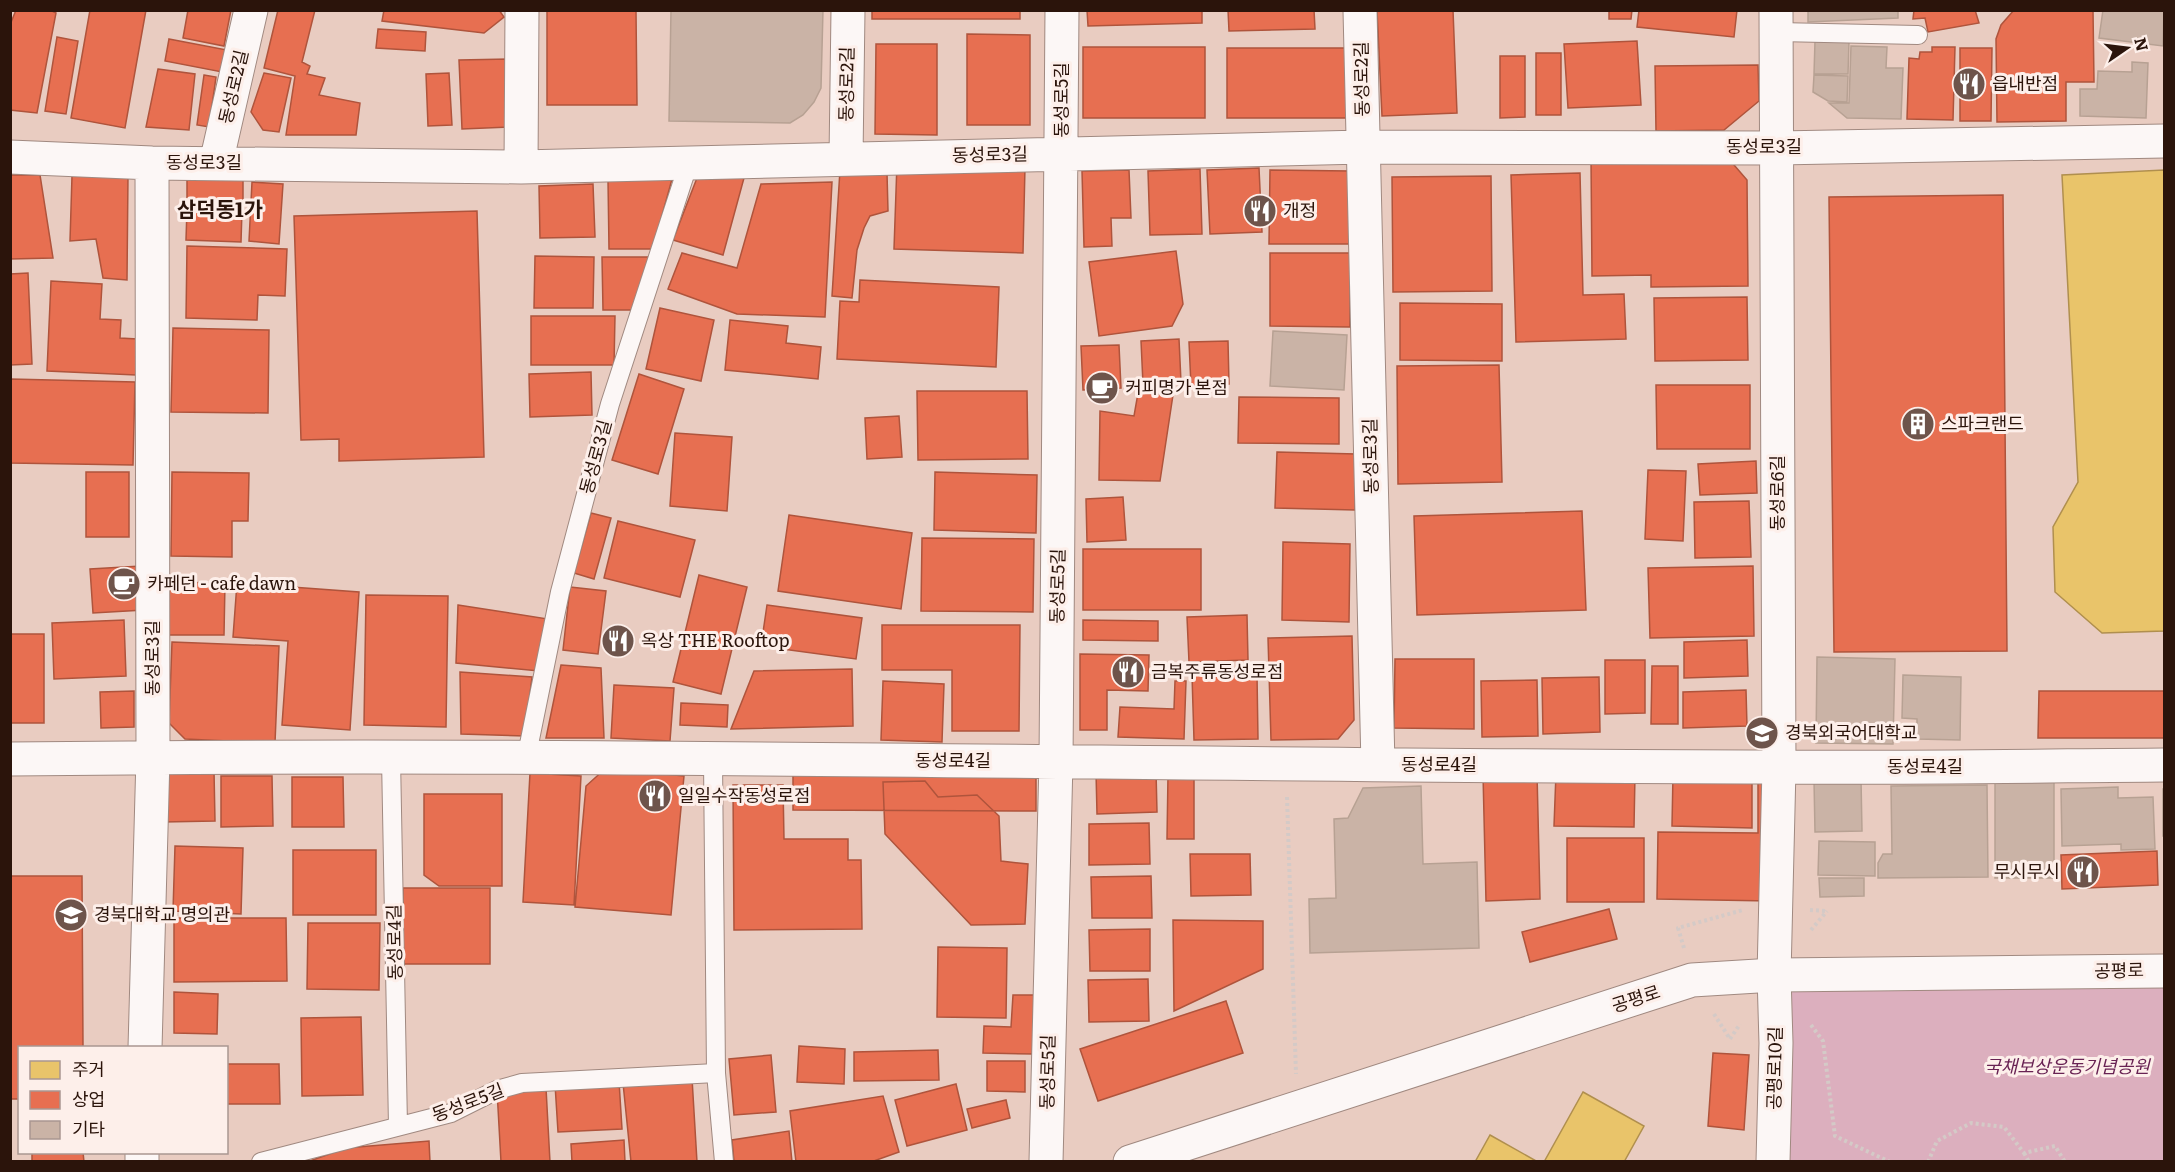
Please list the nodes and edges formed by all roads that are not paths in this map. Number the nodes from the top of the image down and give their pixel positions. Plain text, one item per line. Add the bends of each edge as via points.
1 (251, 10) edge
2 (522, 10) edge
3 (848, 10) edge
4 (1062, 10) edge
5 (1360, 10) edge
6 (1776, 21) edge
7 (1918, 34) dead end
8 (2164, 141) edge
9 (1364, 147) junction
10 (1778, 148) junction
11 (1062, 153) junction
12 (10, 157) edge
13 (846, 158) junction
14 (689, 162) junction
15 (152, 163) junction
16 (216, 163) junction
17 (521, 167) junction
18 (153, 757) junction
19 (391, 758) junction
20 (10, 759) edge
21 (526, 759) junction
22 (713, 760) junction
23 (1056, 761) junction
24 (1378, 765) junction
25 (2164, 765) edge
26 (1779, 768) junction
27 (2164, 971) edge
28 (1774, 975) junction
29 (145, 1046) edge
30 (716, 1073) junction
31 (398, 1126) junction
32 (261, 1161) edge
33 (724, 1161) edge
34 (1046, 1161) edge
35 (1130, 1161) edge
36 (1773, 1161) edge

1 - 16 street, 동성로2길
2 - 17 street
3 - 13 street, 동성로2길
4 - 11 street, 동성로5길
5 - 9 street, 동성로2길
6 - 7 lane
6 - 10 street, 동성로6길
8 - 10 street, 동성로3길
9 - 10 street, 동성로3길
9 - 11 street, 동성로3길
9 - 24 street, 동성로3길
10 - 26 street, 동성로6길
11 - 13 street, 동성로3길
11 - 23 street, 동성로5길
12 - 15 street, 동성로3길
13 - 14 street, 동성로3길
14 - 17 street, 동성로3길
14 - 21 lane, 동성로3길 via 610,404 560,592
15 - 16 street, 동성로3길
15 - 18 street, 동성로3길
16 - 17 street, 동성로3길
18 - 19 street, 동성로4길
18 - 20 street, 동성로4길
18 - 29 street
19 - 21 street, 동성로4길
19 - 31 lane, 동성로4길
21 - 22 street, 동성로4길
22 - 23 street, 동성로4길
22 - 30 lane
23 - 24 street, 동성로4길
23 - 34 street, 동성로5길
24 - 26 street, 동성로4길
25 - 26 street, 동성로4길
26 - 28 street, 동성로6길
27 - 28 street, 공평로
28 - 35 street, 공평로 via 1692,980
28 - 36 street, 공평로10길
30 - 31 lane, 동성로5길 via 522,1083 497,1090 451,1113
30 - 33 lane
31 - 32 lane, 동성로5길

